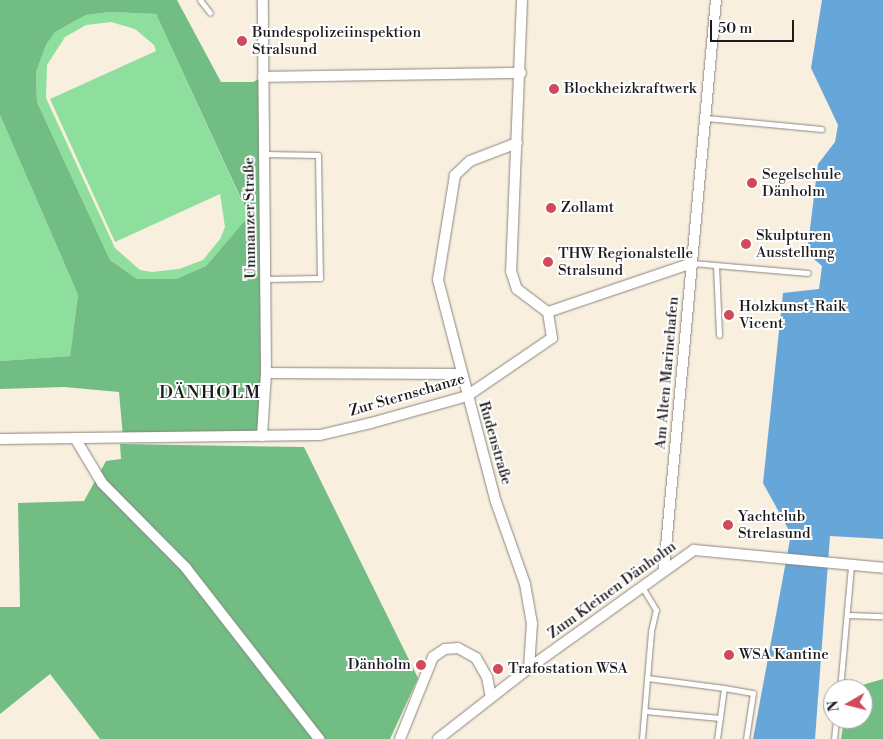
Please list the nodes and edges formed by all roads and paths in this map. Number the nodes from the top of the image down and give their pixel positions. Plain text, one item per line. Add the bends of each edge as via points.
1 (200, 0) edge
2 (263, 0) edge
3 (522, 0) edge
4 (716, 0) edge
5 (210, 12) dead end
6 (521, 73) junction
7 (263, 77) junction
8 (706, 118) junction
9 (821, 129) dead end
10 (517, 143) junction
11 (265, 154) junction
12 (692, 263) junction
13 (716, 265) junction
14 (808, 273) dead end
15 (266, 279) junction
16 (548, 312) junction
17 (718, 335) dead end
18 (266, 373) junction
19 (460, 374) junction
20 (467, 396) junction
21 (262, 436) junction
22 (0, 438) edge
23 (75, 438) junction
24 (851, 566) junction
25 (883, 568) edge
26 (664, 569) junction
27 (643, 588) junction
28 (848, 616) junction
29 (883, 616) edge
30 (529, 668) junction
31 (647, 678) junction
32 (841, 679) edge
33 (724, 688) junction
34 (491, 697) junction
35 (645, 710) junction
36 (720, 718) junction
37 (319, 739) edge
38 (400, 739) edge
39 (438, 739) edge
40 (642, 739) edge
41 (717, 739) edge
42 (746, 739) edge

1 - 5 lane
2 - 7 street, Ummanzer Straße
3 - 6 street
4 - 8 street, Am Alten Marinehafen
6 - 7 street
6 - 10 street
7 - 11 street, Ummanzer Straße
8 - 9 lane
8 - 12 street, Am Alten Marinehafen
10 - 16 street via 511,271 517,289
10 - 19 street, Rudenstraße via 470,160 455,175 438,280
11 - 15 street, Ummanzer Straße
11 - 15 lane via 318,155 320,278
12 - 13 lane
12 - 16 street
12 - 26 street, Am Alten Marinehafen
13 - 14 lane
13 - 17 lane
15 - 18 street, Ummanzer Straße
16 - 20 street, Zur Sternschanze via 552,338
18 - 19 street, Zur Sternschanze
18 - 21 street, Ummanzer Straße
19 - 20 street, Rudenstraße
20 - 21 street, Zur Sternschanze via 320,435
20 - 30 street, Rudenstraße via 496,502 525,584 532,623
21 - 23 street, Zur Sternschanze
22 - 23 street, Zur Sternschanze
23 - 37 street via 102,483 186,568
24 - 25 street, Zum Kleinen Dänholm
24 - 26 street, Zum Kleinen Dänholm via 694,550
24 - 28 lane
26 - 27 street, Zum Kleinen Dänholm
27 - 30 street, Zum Kleinen Dänholm
27 - 31 lane via 656,610
28 - 29 lane
28 - 32 lane
30 - 34 street, Zum Kleinen Dänholm
31 - 33 lane
31 - 35 lane
33 - 36 lane
33 - 42 lane via 754,693
34 - 38 street via 487,677 476,658 458,648 445,649 433,658
34 - 39 street, Zum Kleinen Dänholm
35 - 36 lane
35 - 40 lane
36 - 41 lane

